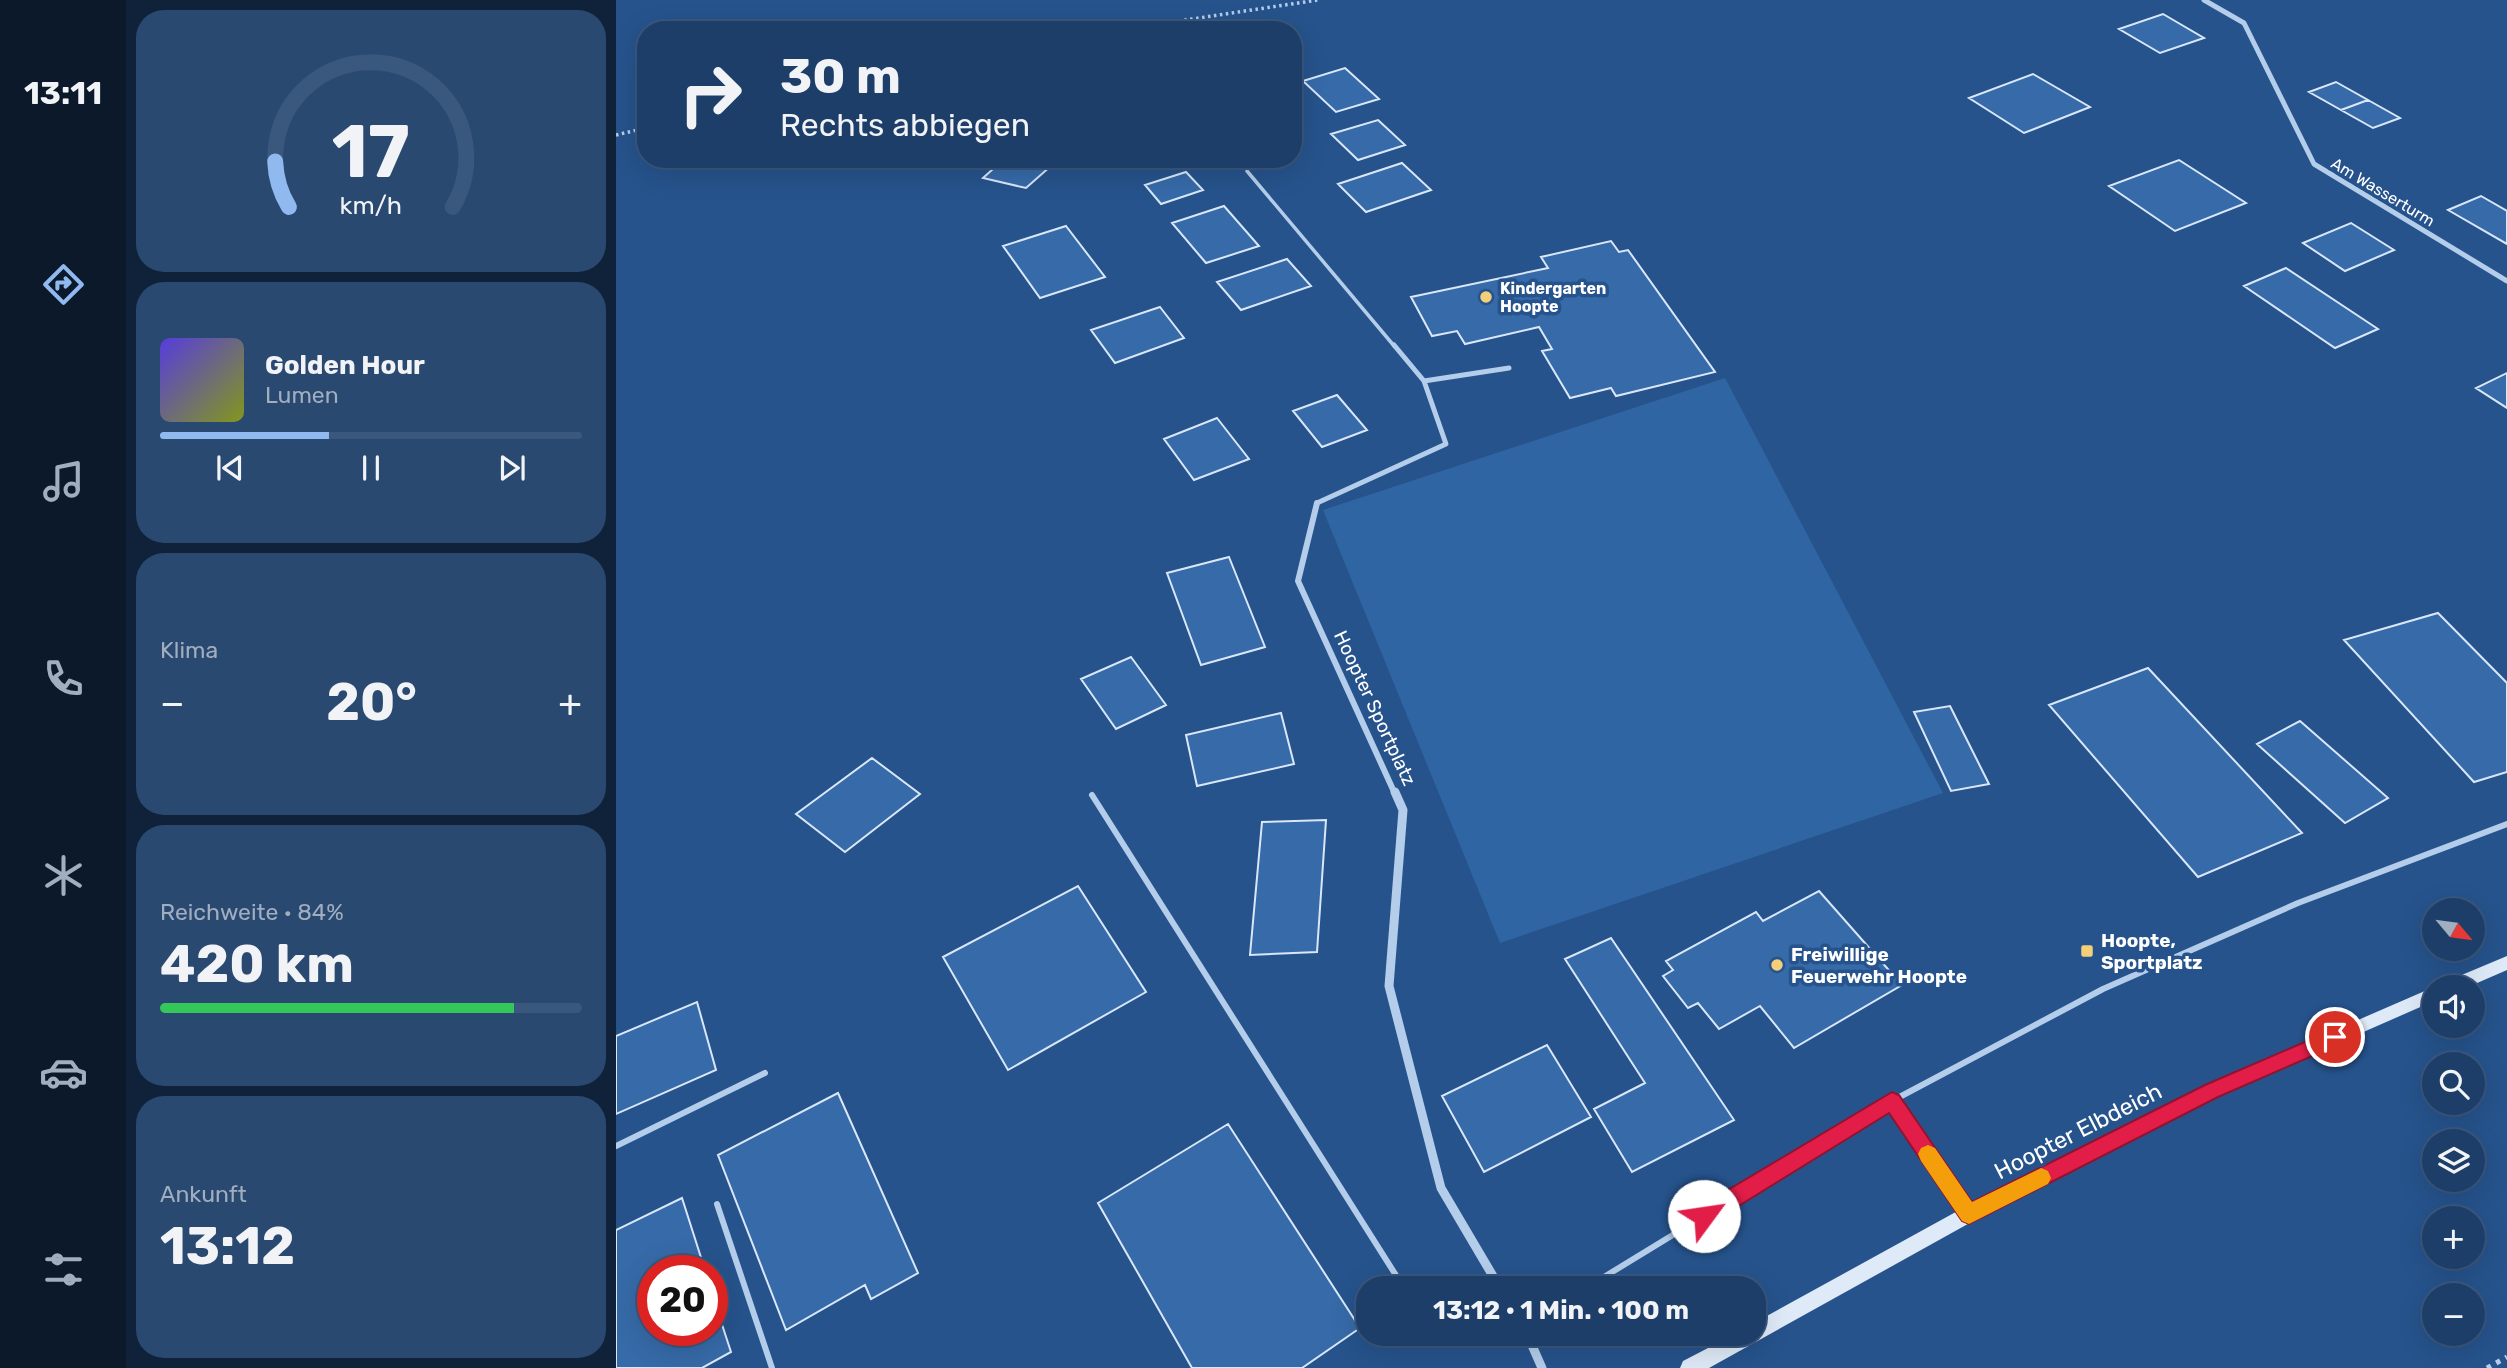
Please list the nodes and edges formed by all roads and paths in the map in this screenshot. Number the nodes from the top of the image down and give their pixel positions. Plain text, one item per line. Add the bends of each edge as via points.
1 (1318, 0) edge
2 (2204, 0) edge
3 (1179, 21) edge
4 (637, 130) edge
5 (616, 135) edge
6 (1247, 171) dead end
7 (2507, 281) edge
8 (1509, 368) dead end
9 (1424, 381) junction
10 (1317, 503) joint
11 (1092, 795) dead end
12 (2507, 824) edge
13 (2507, 963) edge
14 (2479, 975) edge
15 (2422, 999) edge
16 (765, 1073) dead end
17 (1892, 1101) junction
18 (616, 1146) edge
19 (717, 1204) dead end
20 (1969, 1214) junction
21 (1396, 1276) edge
22 (1493, 1276) edge
23 (1606, 1276) edge
24 (1766, 1326) edge
25 (1536, 1346) edge
26 (1730, 1346) edge
27 (2507, 1357) edge
28 (772, 1368) edge
29 (1542, 1368) edge
30 (1690, 1368) edge
31 (2487, 1368) edge

1 - 3 path
2 - 7 street, Am Wasserturm via 2244,23 2314,164
4 - 5 path
6 - 9 lane, Hoopter Sportplatz
8 - 9 lane
9 - 10 lane, Hoopter Sportplatz via 1447,444
10 - 22 street, Hoopter Sportplatz via 1298,581 1402,810 1389,986 1441,1188
11 - 21 lane
12 - 17 lane via 2298,903 2103,989
13 - 14 street
15 - 20 street, Hoopter Elbdeich via 2212,1091
16 - 18 lane
17 - 20 lane
17 - 23 lane
19 - 28 lane
20 - 24 street, Hoopter Elbdeich
25 - 29 street
26 - 30 street, Hoopter Elbdeich
27 - 31 path

